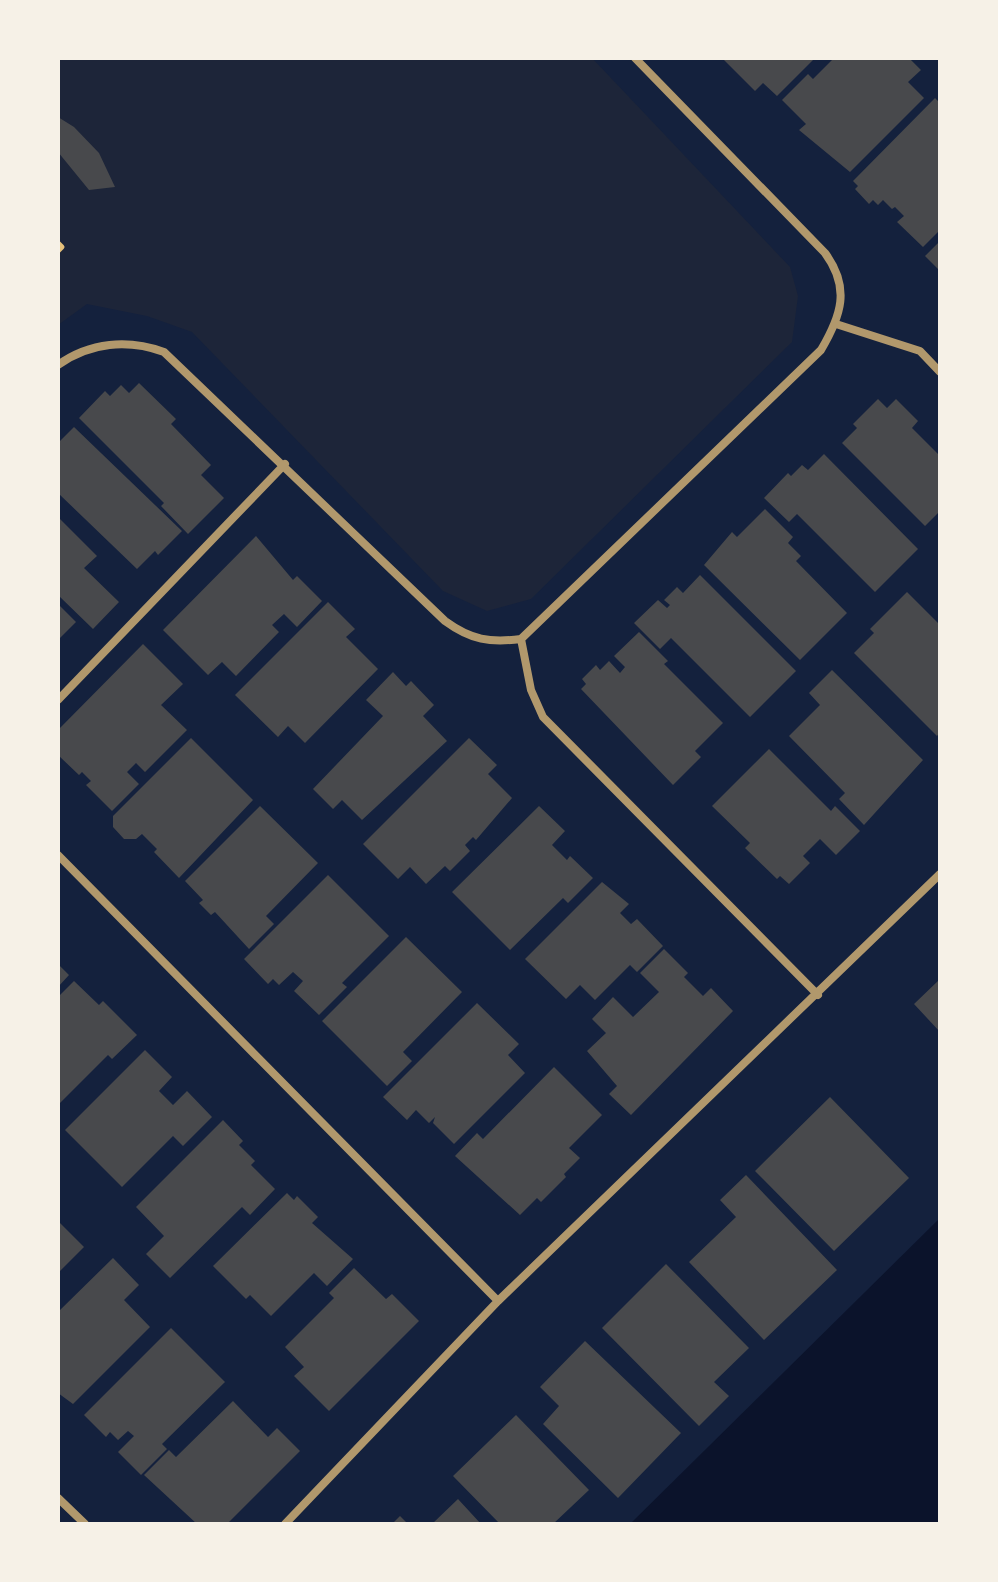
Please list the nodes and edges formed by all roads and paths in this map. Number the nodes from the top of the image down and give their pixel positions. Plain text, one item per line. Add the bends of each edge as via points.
1 (635, 58) edge
2 (58, 243) edge
3 (58, 251) edge
4 (836, 324) junction
5 (58, 365) edge
6 (940, 372) edge
7 (285, 464) junction
8 (521, 639) junction
9 (58, 700) edge
10 (58, 855) edge
11 (940, 874) edge
12 (818, 995) junction
13 (498, 1301) junction
14 (58, 1498) edge
15 (85, 1524) edge
16 (285, 1524) edge

1 - 4 street via 838,270
2 - 3 path
4 - 6 street via 920,351
4 - 8 street via 821,350
5 - 7 street via 111,344 164,352
7 - 8 street via 445,621 467,637
7 - 9 street
8 - 12 street via 531,690 543,717
10 - 13 street
11 - 12 street
12 - 13 street
13 - 16 street
14 - 15 street

